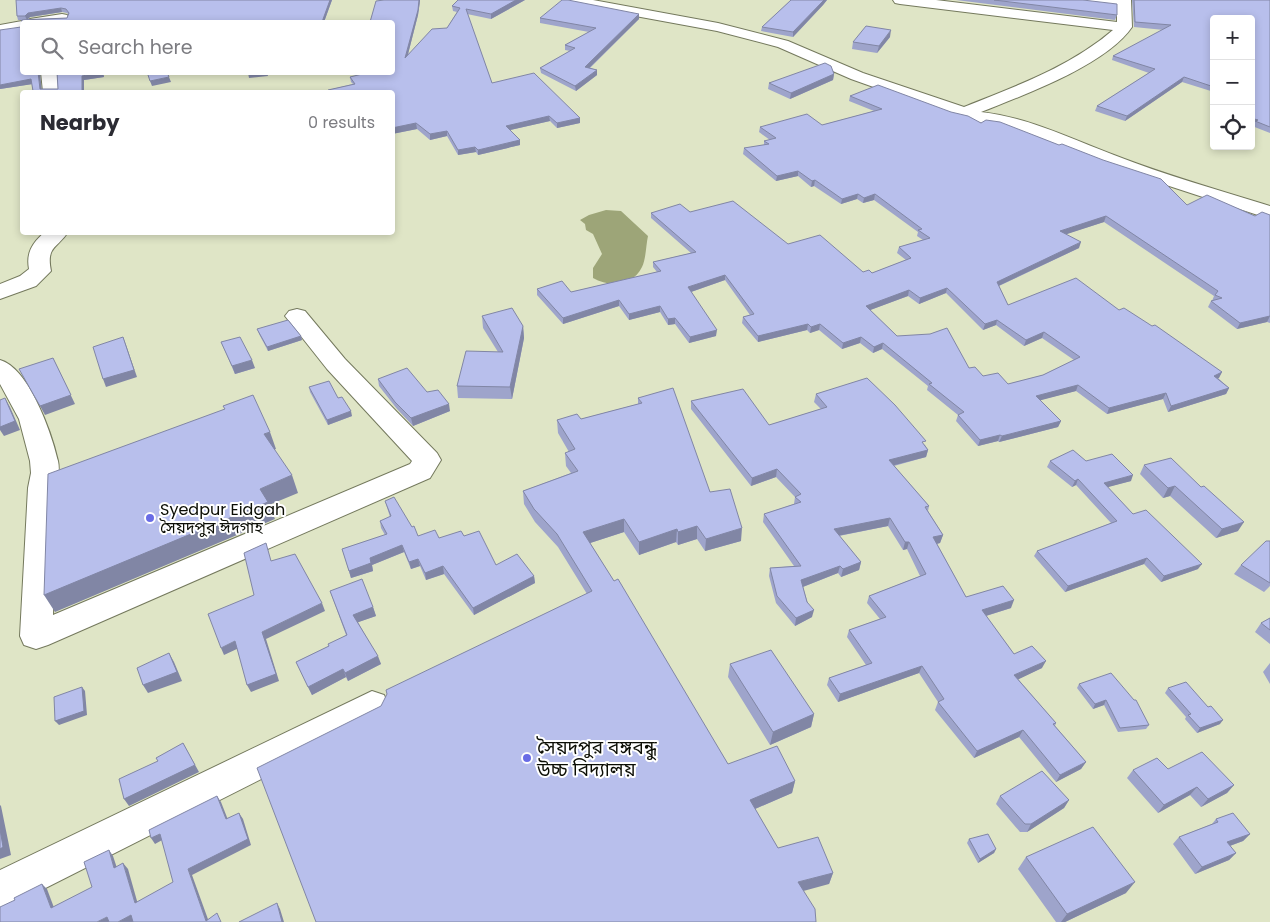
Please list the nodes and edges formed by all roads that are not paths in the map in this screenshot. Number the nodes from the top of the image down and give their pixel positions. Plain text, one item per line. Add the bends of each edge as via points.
1 (570, 0) edge
2 (900, 0) edge
3 (1087, 0) edge
4 (1125, 2) edge
5 (63, 15) edge
6 (43, 20) edge
7 (20, 25) edge
8 (1125, 27) junction
9 (0, 29) edge
10 (964, 113) junction
11 (1270, 213) edge
12 (54, 235) edge
13 (0, 292) edge
14 (297, 316) dead end
15 (0, 368) edge
16 (372, 706) dead end
17 (0, 891) edge

1 - 10 street via 718,27 783,44 857,76
2 - 8 street
3 - 4 street
4 - 8 street
5 - 6 street
7 - 9 street
8 - 10 street via 1110,42 1067,71
10 - 11 street via 976,118 1008,121 1109,160
12 - 13 street via 43,244 37,258 40,271 28,281
14 - 15 street via 336,364 427,460 420,471 36,636 44,461 32,419 14,384
16 - 17 street

